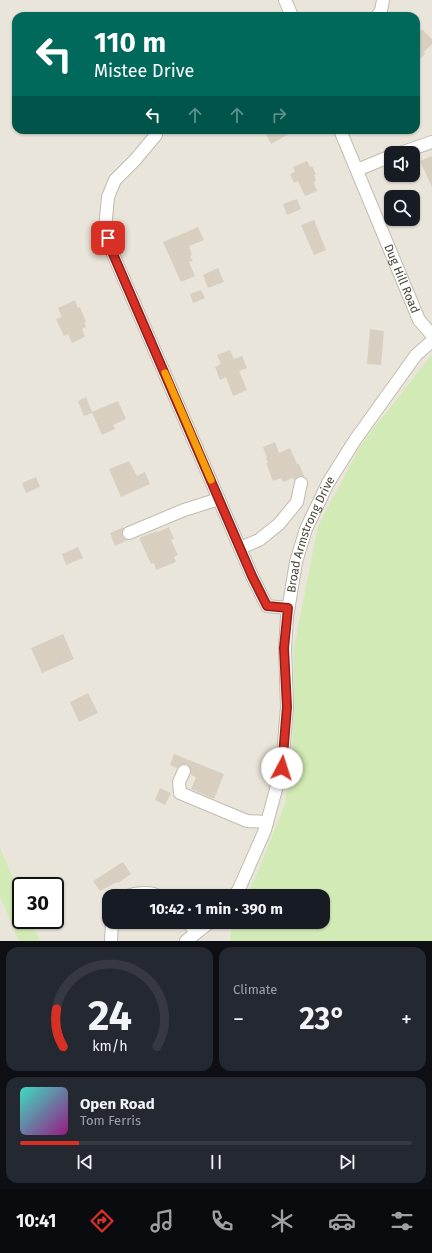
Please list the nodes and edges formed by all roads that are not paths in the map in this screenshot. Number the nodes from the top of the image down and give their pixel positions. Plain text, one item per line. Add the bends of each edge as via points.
1 (285, 0) edge
2 (383, 0) edge
3 (290, 12) edge
4 (380, 12) edge
5 (342, 134) edge
6 (156, 135) dead end
7 (432, 142) edge
8 (420, 146) edge
9 (384, 159) edge
10 (356, 170) junction
11 (432, 335) edge
12 (432, 341) edge
13 (301, 483) dead end
14 (219, 499) junction
15 (129, 533) dead end
16 (240, 548) junction
17 (288, 608) junction
18 (184, 771) dead end
19 (267, 822) junction
20 (239, 889) edge
21 (112, 929) edge
22 (193, 929) edge
23 (201, 929) edge
24 (196, 933) junction
25 (111, 941) edge
26 (186, 941) edge

1 - 3 street
2 - 4 street
5 - 10 street, Dug Hill Road
6 - 14 street via 115,180 108,198 105,229 110,247
7 - 8 street
9 - 10 street
10 - 11 street, Dug Hill Road via 419,320
12 - 17 street, Broad Armstrong Drive via 416,355 355,440 328,483 306,529 296,562
13 - 16 street via 297,502 279,524 259,540
14 - 15 street via 184,510
14 - 16 street
16 - 17 street via 267,606
17 - 19 street, Broad Armstrong Drive via 284,648 287,707 282,768
18 - 19 street via 179,782 180,793 247,821
19 - 20 street, Broad Armstrong Drive
21 - 25 street
22 - 24 street
23 - 24 street
24 - 26 street

